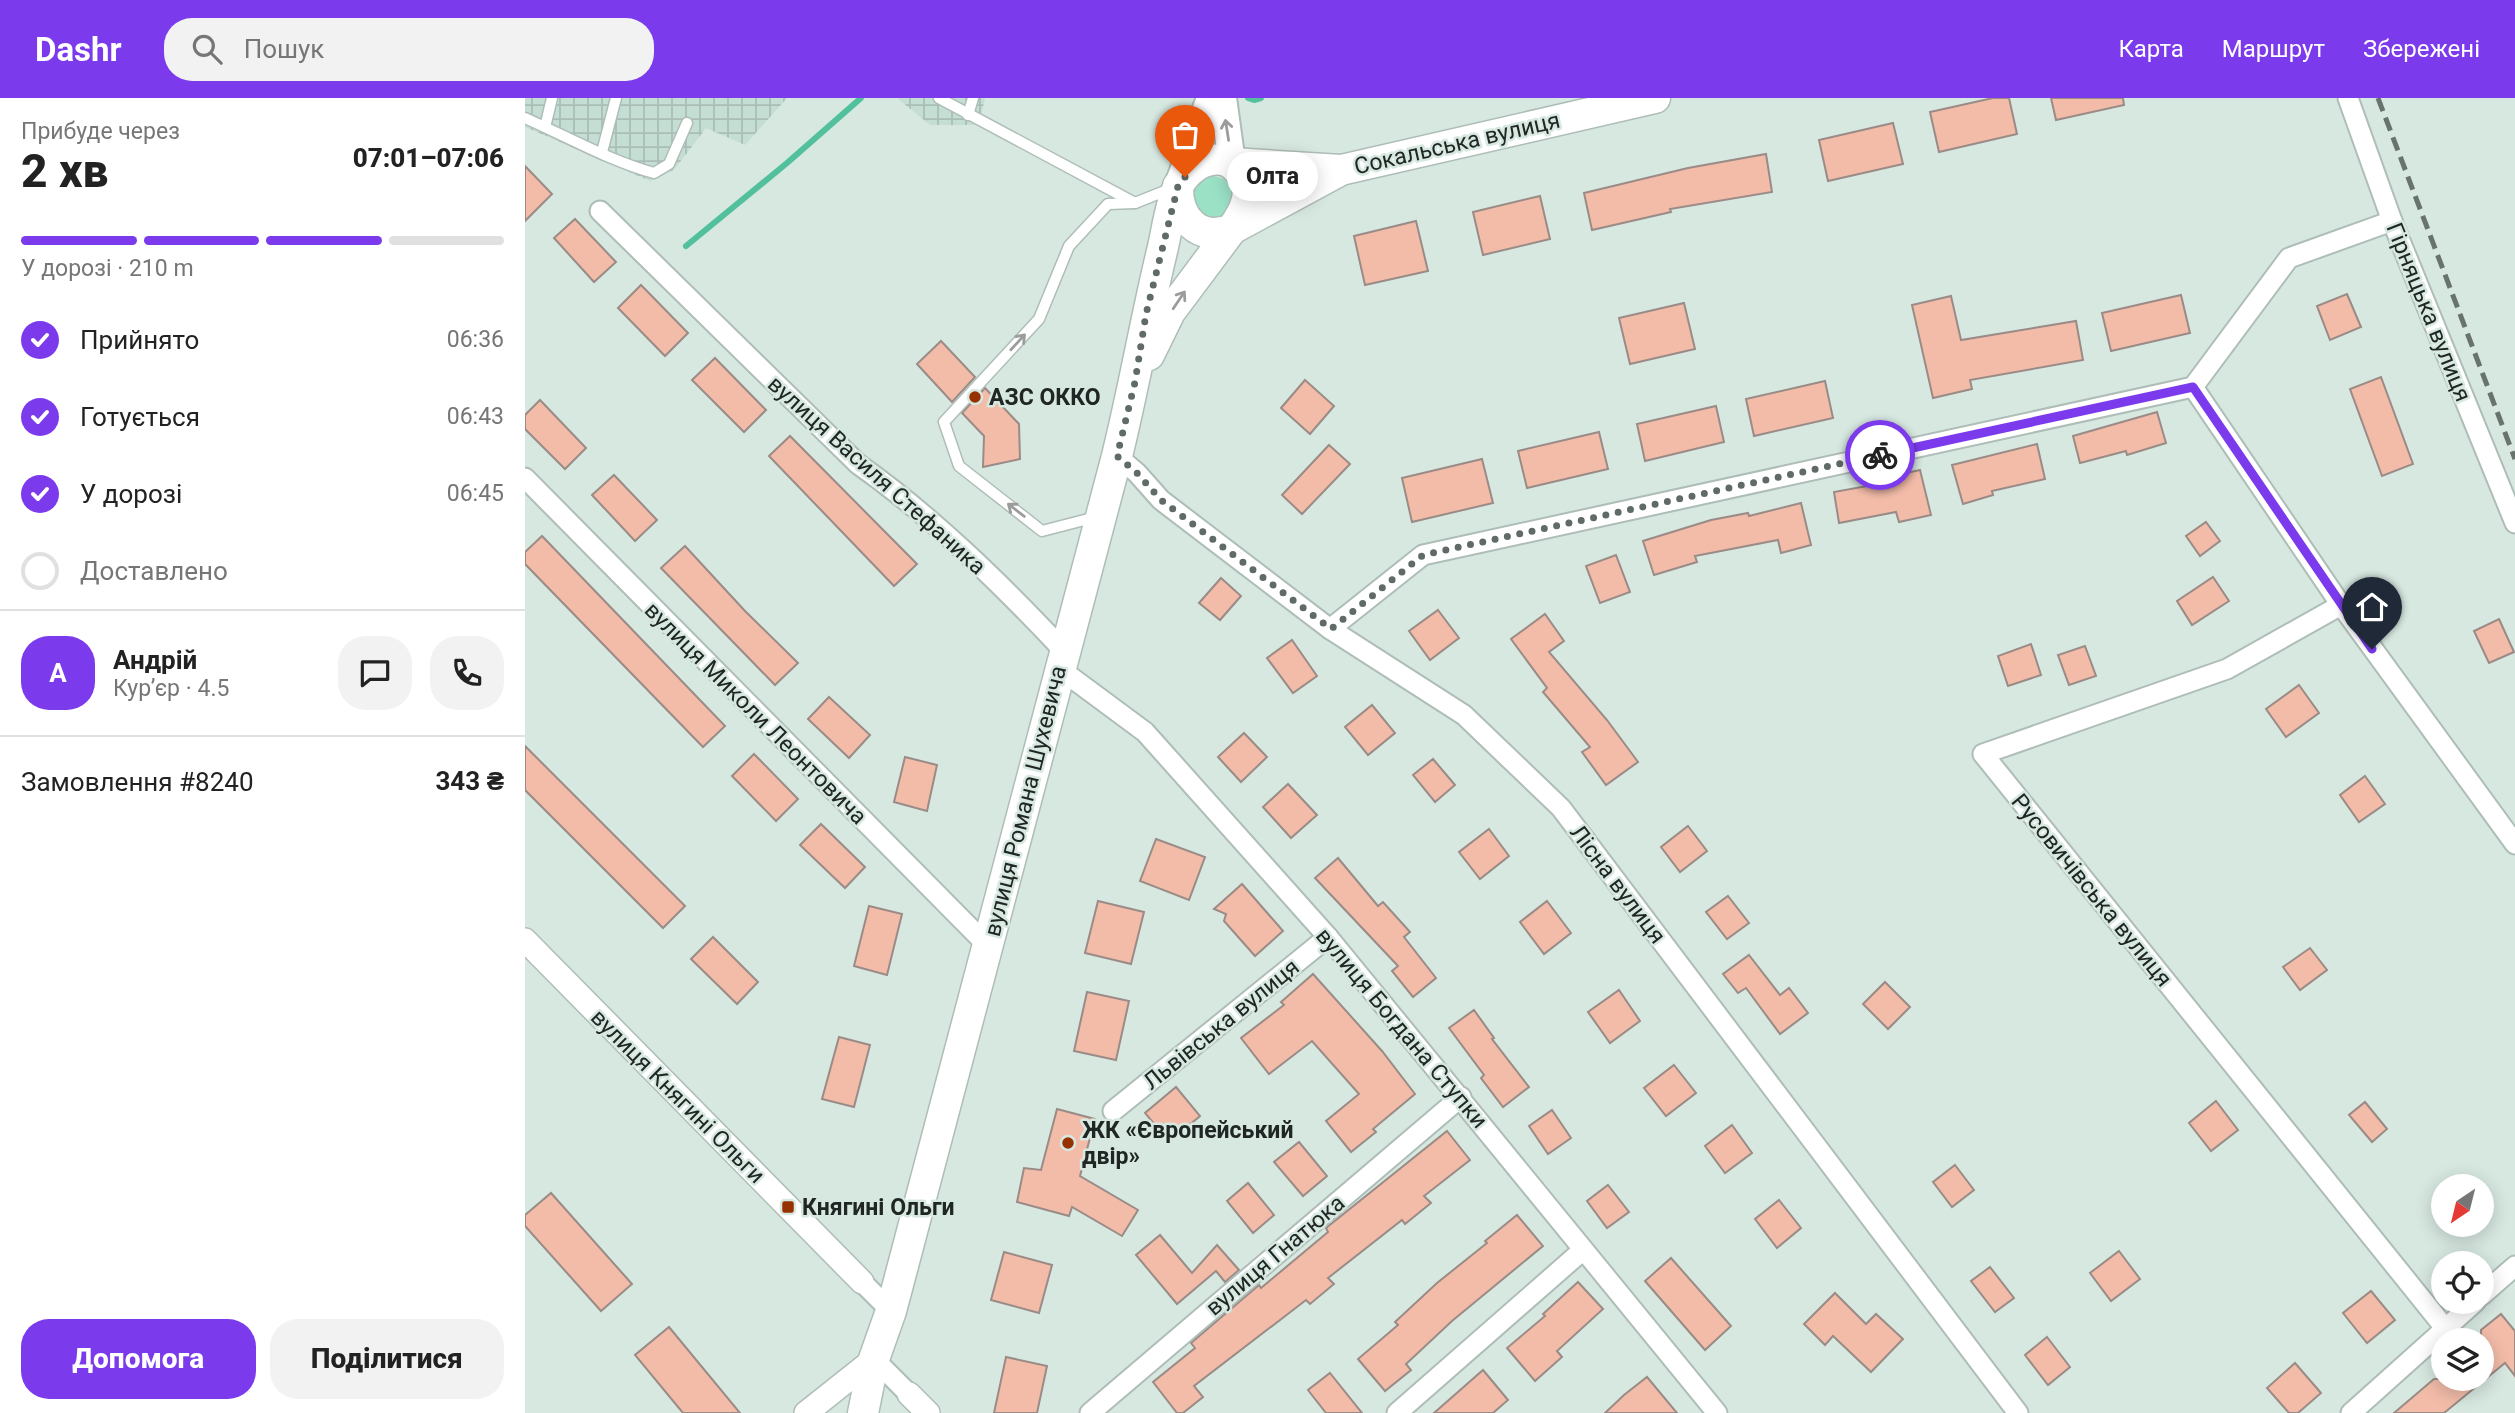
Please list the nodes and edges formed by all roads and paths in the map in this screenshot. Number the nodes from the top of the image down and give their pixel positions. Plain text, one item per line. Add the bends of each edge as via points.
1 (552, 98) edge
2 (616, 98) edge
3 (939, 98) edge
4 (973, 98) edge
5 (1210, 98) edge
6 (1223, 98) edge
7 (1655, 98) edge
8 (2348, 98) edge
9 (968, 115) junction
10 (525, 118) edge
11 (687, 123) dead end
12 (545, 127) junction
13 (602, 152) junction
14 (1232, 163) junction
15 (1341, 170) junction
16 (1178, 186) junction
17 (1135, 203) junction
18 (600, 211) dead end
19 (2392, 221) junction
20 (1232, 229) junction
21 (1135, 382) junction
22 (2193, 387) junction
23 (1117, 456) junction
24 (525, 478) edge
25 (1100, 516) junction
26 (2515, 523) edge
27 (2341, 605) junction
28 (1331, 629) junction
29 (1062, 660) junction
30 (2515, 844) edge
31 (1328, 937) junction
32 (525, 940) edge
33 (988, 946) junction
34 (1461, 1097) junction
35 (1113, 1111) dead end
36 (1583, 1250) junction
37 (2515, 1266) edge
38 (862, 1282) joint
39 (2494, 1285) edge
40 (891, 1311) junction
41 (2461, 1314) edge
42 (2445, 1328) joint
43 (2431, 1341) edge
44 (874, 1359) junction
45 (909, 1394) joint
46 (1712, 1411) edge
47 (806, 1413) edge
48 (863, 1413) edge
49 (928, 1413) edge
50 (1090, 1413) edge
51 (1397, 1413) edge
52 (2018, 1413) edge
53 (2351, 1413) edge

1 - 12 lane
2 - 13 lane
3 - 9 lane
4 - 9 lane
5 - 16 main road
14 -> 6 main road
7 - 15 main road, Сокальська вулиця
8 - 19 street, Гірняцька вулиця
9 - 17 lane
10 - 12 lane
11 - 13 lane via 669,164 654,173
12 - 13 lane
14 - 15 main road
14 - 16 main road via 1220,159 1205,162
14 - 20 main road via 1244,176 1248,192
15 - 20 main road
16 - 17 lane
16 - 20 main road via 1179,207 1190,223 1206,232
16 - 21 main road, вулиця Романа Шухевича via 1146,314
25 -> 17 lane via 1042,531 959,466 944,422 1039,319 1069,246 1108,204
18 - 29 street, вулиця Василя Стефаника via 858,464 903,496 1030,615
19 - 22 street via 2288,258
19 - 26 street, Гірняцька вулиця
21 -> 20 main road via 1170,312
21 - 23 main road, вулиця Романа Шухевича
22 - 27 street
22 - 28 street via 1423,555
23 - 25 main road, вулиця Романа Шухевича
23 - 28 street, Лісна вулиця via 1161,500
24 - 33 street, вулиця Миколи Леонтовича
25 - 29 main road, вулиця Романа Шухевича
27 - 30 street
27 - 42 street, Русовичівська вулиця via 2227,669 1983,754
28 - 52 street, Лісна вулиця via 1464,715 1561,808
29 - 31 street, вулиця Богдана Ступки via 1145,732
29 - 33 main road, вулиця Романа Шухевича
31 - 34 street, вулиця Богдана Ступки
31 - 35 street, Львівська вулиця
32 - 38 street, вулиця Княгині Ольги
33 - 40 main road, вулиця Романа Шухевича
34 - 36 street, вулиця Богдана Ступки
34 - 50 street, вулиця Гнатюка
36 - 46 street, вулиця Богдана Ступки
36 - 51 street
37 - 39 street
38 - 40 street, вулиця Княгині Ольги
40 - 44 main road, вулиця Романа Шухевича
41 - 42 street
43 - 53 street
44 - 45 street
44 - 47 street
44 - 48 main road, вулиця Романа Шухевича
45 - 49 street

